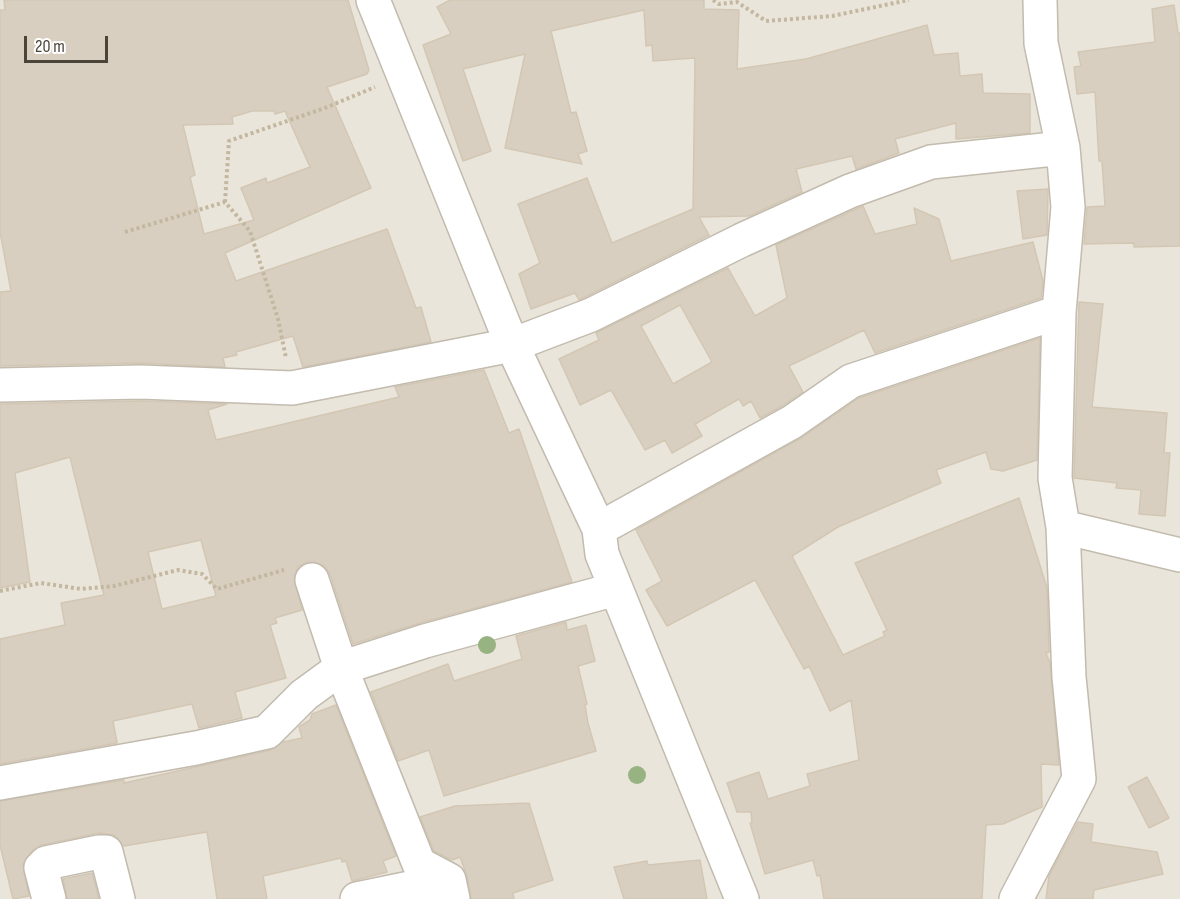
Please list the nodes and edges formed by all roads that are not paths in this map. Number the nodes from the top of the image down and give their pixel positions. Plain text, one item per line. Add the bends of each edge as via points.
1 (373, 0) edge
2 (1040, 0) edge
3 (1063, 148) junction
4 (1059, 312) junction
5 (512, 345) junction
6 (0, 385) edge
7 (1063, 527) junction
8 (599, 529) junction
9 (1180, 555) edge
10 (312, 580) road end
11 (616, 589) junction
12 (341, 668) junction
13 (0, 783) edge
14 (451, 889) edge
15 (49, 899) edge
16 (118, 899) edge
17 (357, 899) edge
18 (742, 899) edge
19 (1016, 899) edge

1 - 5 street
2 - 3 street via 1041,43
3 - 4 street via 1068,207
3 - 5 street via 931,162 850,191 591,315
4 - 7 street via 1055,478
4 - 8 street via 851,381 792,422
5 - 6 street via 292,388 141,382
5 - 8 street
7 - 9 street
7 - 19 street via 1078,779
8 - 11 street via 602,554
10 - 12 street
11 - 12 street
11 - 18 street
12 - 13 street via 304,696 267,732
12 - 14 street via 420,864
14 - 17 street
15 - 16 street via 41,868 46,863 99,852 106,852

